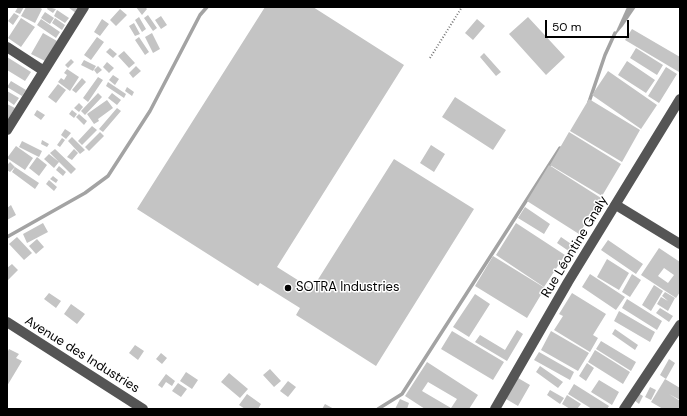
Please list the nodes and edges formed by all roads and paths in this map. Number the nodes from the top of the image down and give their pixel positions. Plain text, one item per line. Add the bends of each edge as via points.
1 (84, 7) edge
2 (462, 7) edge
3 (7, 47) edge
4 (430, 58) dead end
5 (44, 71) junction
6 (680, 99) edge
7 (7, 130) edge
8 (616, 205) junction
9 (680, 244) edge
10 (7, 323) edge
11 (680, 326) edge
12 (496, 406) edge
13 (143, 409) edge
14 (507, 409) edge
15 (624, 409) edge

1 - 5 street
2 - 4 path
3 - 5 street
5 - 7 street
6 - 8 street, Rue Léontine Gnaly
8 - 9 street
8 - 12 street, Rue Léontine Gnaly
10 - 13 street, Avenue des Industries
11 - 15 street
12 - 14 street

